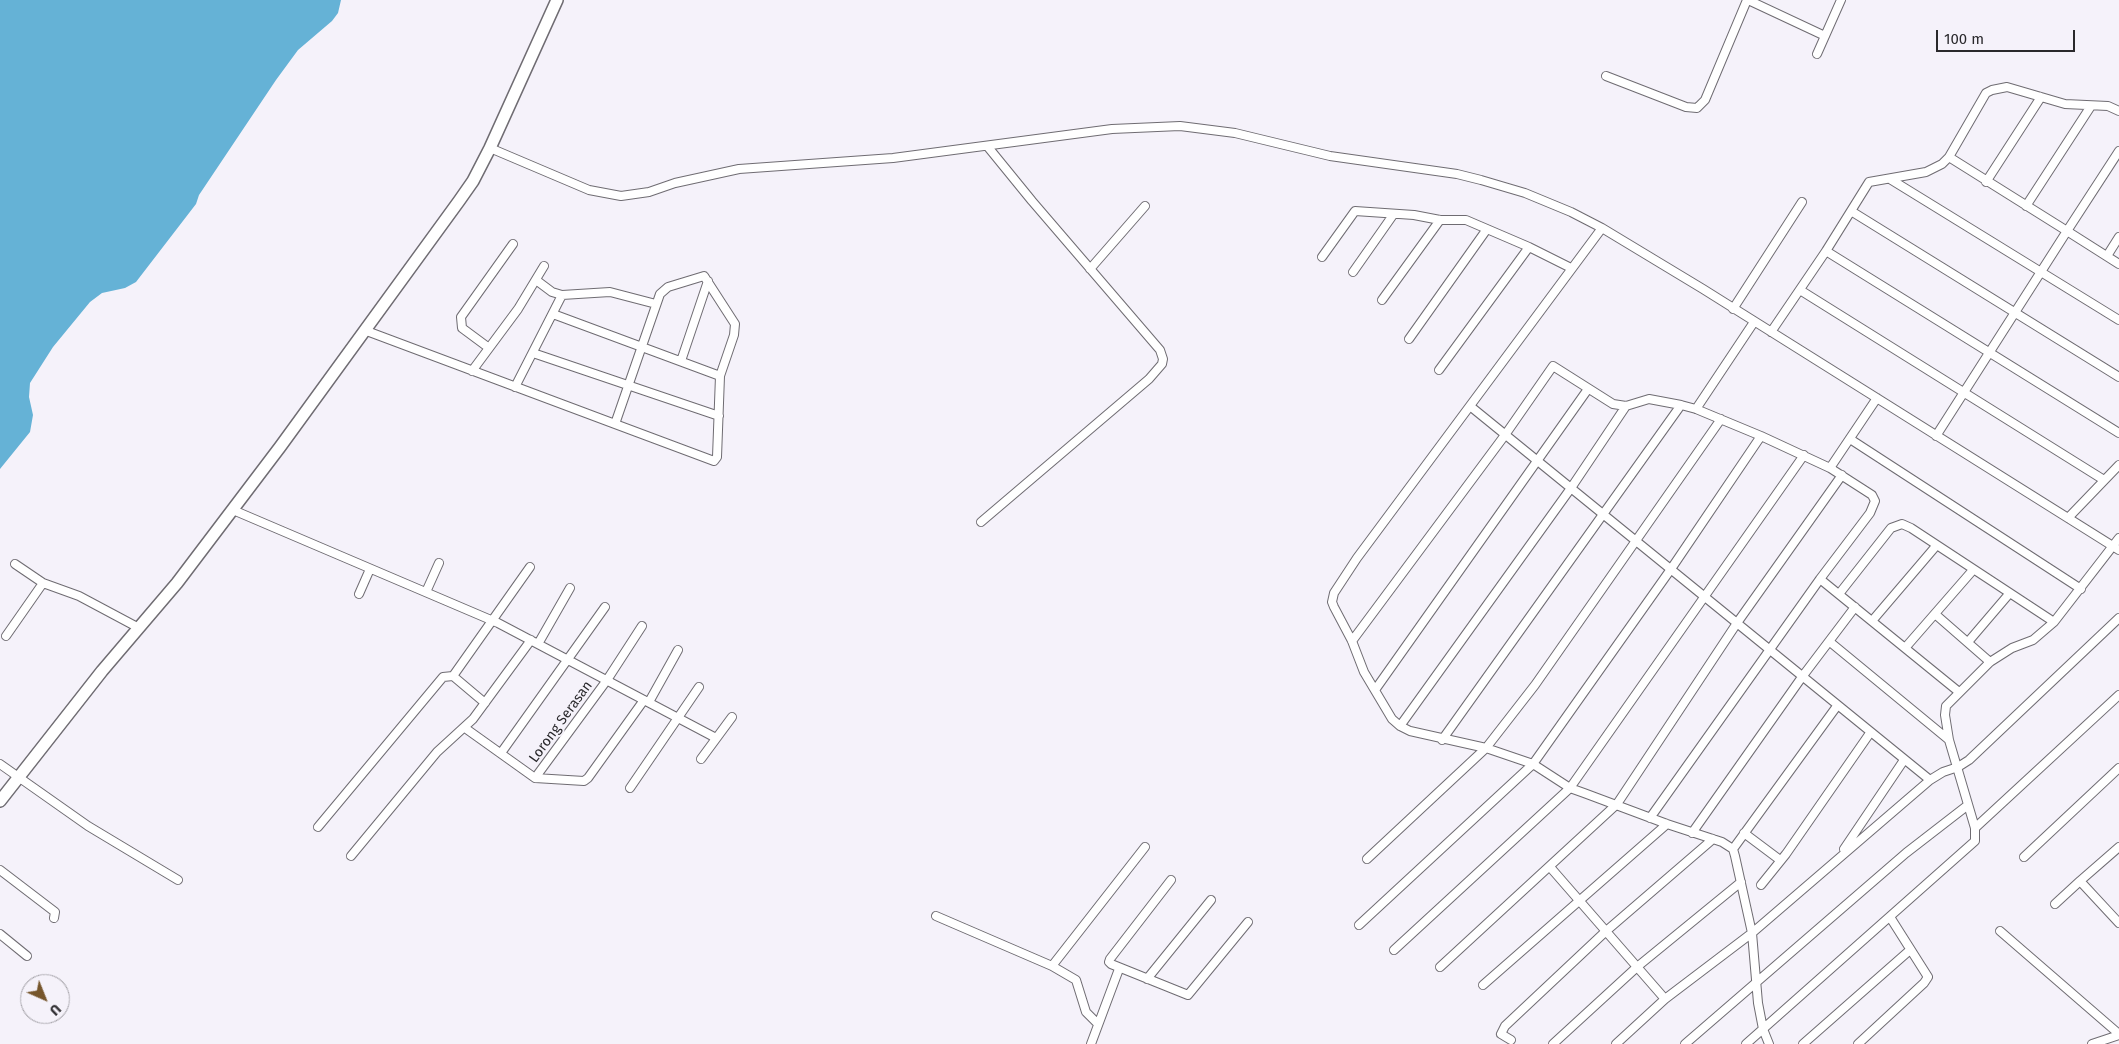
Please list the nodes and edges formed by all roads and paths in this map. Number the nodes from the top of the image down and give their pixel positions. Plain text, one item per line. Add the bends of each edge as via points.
1 (557, 0) edge
2 (1747, 0) edge
3 (1841, 0) edge
4 (1825, 36) junction
5 (1817, 54) dead end
6 (1606, 76) dead end
7 (2040, 97) junction
8 (2091, 106) junction
9 (2119, 111) edge
10 (988, 147) junction
11 (490, 148) junction
12 (2119, 151) edge
13 (1949, 157) junction
14 (1890, 179) junction
15 (1986, 182) junction
16 (1802, 202) dead end
17 (1145, 206) dead end
18 (2026, 206) junction
19 (1851, 212) junction
20 (1393, 215) junction
21 (1440, 220) junction
22 (1602, 228) junction
23 (1487, 229) junction
24 (2067, 232) junction
25 (2119, 237) edge
26 (513, 244) dead end
27 (1529, 247) junction
28 (1826, 252) junction
29 (2107, 256) junction
30 (1322, 257) dead end
31 (2119, 264) edge
32 (544, 266) dead end
33 (1571, 268) junction
34 (1090, 269) junction
35 (2042, 271) junction
36 (1353, 272) dead end
37 (536, 280) junction
38 (708, 281) junction
39 (1800, 290) junction
40 (562, 295) junction
41 (1382, 300) dead end
42 (656, 304) junction
43 (1733, 309) junction
44 (2015, 313) junction
45 (552, 314) junction
46 (2119, 320) edge
47 (1754, 322) junction
48 (364, 330) junction
49 (1771, 332) junction
50 (1409, 339) dead end
51 (641, 347) junction
52 (488, 348) junction
53 (533, 353) junction
54 (1990, 354) junction
55 (681, 361) junction
56 (1439, 370) dead end
57 (472, 371) junction
58 (720, 376) junction
59 (2119, 377) edge
60 (628, 386) junction
61 (515, 387) junction
62 (1588, 389) junction
63 (1963, 393) junction
64 (1877, 398) junction
65 (1681, 405) junction
66 (1470, 406) junction
67 (1626, 406) junction
68 (1696, 409) junction
69 (718, 416) junction
70 (1721, 419) junction
71 (615, 424) junction
72 (2119, 433) edge
73 (1505, 435) junction
74 (1761, 436) junction
75 (1936, 436) junction
76 (1850, 439) junction
77 (1804, 455) junction
78 (1538, 460) junction
79 (2119, 465) edge
80 (1830, 468) junction
81 (1842, 476) junction
82 (2104, 480) junction
83 (1571, 488) junction
84 (233, 510) junction
85 (1604, 514) junction
86 (2068, 518) junction
87 (981, 522) dead end
88 (2119, 538) edge
89 (1637, 541) junction
90 (1936, 546) junction
91 (2115, 548) edge
92 (439, 563) dead end
93 (15, 564) dead end
94 (530, 567) dead end
95 (370, 569) junction
96 (1671, 569) junction
97 (1973, 570) junction
98 (1820, 579) junction
99 (43, 583) junction
100 (570, 588) dead end
101 (2081, 589) junction
102 (426, 592) junction
103 (359, 594) dead end
104 (1839, 594) junction
105 (2009, 594) junction
106 (1704, 596) junction
107 (1855, 607) junction
108 (605, 608) dead end
109 (1935, 614) junction
110 (2119, 618) edge
111 (1872, 620) junction
112 (493, 621) junction
113 (2054, 622) junction
114 (1737, 623) junction
115 (642, 626) dead end
116 (139, 628) junction
117 (6, 636) dead end
118 (1352, 641) junction
119 (535, 642) junction
120 (1830, 642) junction
121 (1968, 642) junction
122 (1906, 648) junction
123 (678, 650) dead end
124 (1770, 650) junction
125 (569, 659) junction
126 (1990, 662) junction
127 (453, 676) junction
128 (1802, 677) junction
129 (608, 680) junction
130 (699, 687) dead end
131 (1374, 690) junction
132 (1959, 692) junction
133 (2119, 694) edge
134 (647, 701) junction
135 (485, 703) junction
136 (1838, 706) junction
137 (678, 717) junction
138 (732, 717) dead end
139 (1400, 726) junction
140 (466, 728) junction
141 (1870, 733) junction
142 (716, 738) junction
143 (1442, 740) junction
144 (1950, 740) junction
145 (1486, 748) junction
146 (501, 754) junction
147 (701, 759) dead end
148 (1904, 760) junction
149 (0, 764) edge
150 (1533, 764) junction
151 (1958, 767) junction
152 (2119, 768) edge
153 (18, 778) junction
154 (535, 778) junction
155 (1930, 780) junction
156 (630, 788) dead end
157 (1570, 788) junction
158 (0, 801) edge
159 (1617, 804) junction
160 (1968, 805) junction
161 (1650, 818) junction
162 (1667, 824) junction
163 (318, 827) dead end
164 (1975, 828) junction
165 (1692, 833) junction
166 (1744, 833) junction
167 (1712, 839) junction
168 (1145, 847) dead end
169 (2119, 847) edge
170 (1732, 849) junction
171 (350, 856) dead end
172 (1839, 857) junction
173 (2024, 857) dead end
174 (1367, 859) dead end
175 (1780, 860) junction
176 (1550, 867) junction
177 (0, 870) edge
178 (178, 880) dead end
179 (1171, 880) dead end
180 (2080, 881) junction
181 (1741, 882) junction
182 (1761, 885) dead end
183 (1211, 900) dead end
184 (1578, 901) junction
185 (2055, 904) dead end
186 (936, 916) dead end
187 (1890, 917) junction
188 (54, 918) dead end
189 (1248, 922) dead end
190 (2119, 923) edge
191 (1359, 925) dead end
192 (2000, 931) dead end
193 (1605, 932) junction
194 (1752, 933) junction
195 (0, 934) edge
196 (1394, 950) dead end
197 (1910, 950) junction
198 (27, 956) dead end
199 (1052, 966) junction
200 (1440, 967) dead end
201 (1637, 967) junction
202 (1119, 968) junction
203 (1147, 979) junction
204 (1756, 983) junction
205 (1483, 985) dead end
206 (1665, 999) junction
207 (1098, 1024) junction
208 (1763, 1029) junction
209 (2119, 1035) edge
210 (1512, 1040) dead end
211 (1090, 1044) edge
212 (1553, 1044) edge
213 (1616, 1044) edge
214 (1685, 1044) edge
215 (1746, 1044) edge
216 (1769, 1044) edge
217 (1803, 1044) edge
218 (1858, 1044) edge
219 (2092, 1044) edge

1 - 11 street
2 - 4 street
2 - 6 street via 1705,100 1697,108 1686,107
3 - 4 street
4 - 5 street
7 - 8 street via 2065,104
7 - 13 street via 2007,87 1992,90 1986,94
7 - 15 street
8 - 9 street via 2108,106
8 - 18 street
10 - 11 street via 893,158 739,169 621,196 589,190
10 - 22 street via 1140,126 1219,130 1330,156 1457,174 1553,204
10 - 34 street
11 - 48 street via 459,201
12 - 24 street
13 - 14 street via 1926,172
13 - 15 street
14 - 19 street via 1869,182
14 - 35 street
15 - 18 street
16 - 43 street
17 - 34 street
18 - 24 street
19 - 28 street
19 - 44 street
20 - 21 street
20 - 30 street via 1355,211
20 - 36 street
21 - 23 street via 1466,220
21 - 41 street
22 - 33 street
22 - 43 street
23 - 27 street
23 - 50 street
24 - 29 street
24 - 35 street
25 - 29 street
26 - 52 street via 461,317 462,328
27 - 33 street
27 - 56 street
28 - 39 street
28 - 54 street
29 - 31 street
32 - 37 street
33 - 66 street
34 - 87 street via 1160,350 1162,364
35 - 44 street
35 - 46 street
37 - 40 street
37 - 52 street
38 - 42 street via 702,276 668,287
38 - 55 street
38 - 58 street via 735,324
39 - 49 street
39 - 63 street
40 - 42 street via 610,292
40 - 45 street
42 - 51 street
43 - 47 street
44 - 54 street
44 - 59 street
45 - 51 street
45 - 53 street
47 - 49 street
47 - 68 street
48 - 57 street
48 - 84 street
49 - 64 street
51 - 55 street
51 - 60 street
52 - 57 street
53 - 60 street
53 - 61 street
54 - 63 street
54 - 72 street
55 - 58 street
57 - 61 street
58 - 69 street
60 - 69 street
60 - 71 street
61 - 71 street
62 - 67 street via 1613,404
62 - 73 street via 1553,366
62 - 78 street
63 - 75 street
63 - 82 street
64 - 75 street
64 - 76 street
65 - 67 street via 1649,399
65 - 68 street
65 - 85 street
66 - 73 street
66 - 118 street via 1334,593 1332,602
67 - 83 street
68 - 70 street
69 - 71 street via 714,461
70 - 74 street
70 - 89 street
73 - 78 street
73 - 118 street
74 - 77 street
74 - 96 street
75 - 86 street
76 - 80 street
76 - 101 street
77 - 80 street
77 - 106 street
78 - 83 street
78 - 131 street
79 - 82 street
80 - 81 street
81 - 98 street via 1872,495 1875,504
81 - 114 street
82 - 86 street
83 - 85 street
83 - 139 street
84 - 95 street
84 - 116 street
85 - 89 street
85 - 143 street
86 - 91 street
88 - 91 street
89 - 96 street
89 - 145 street
90 - 97 street
90 - 104 street via 1906,526 1894,526
90 - 111 street
91 - 101 street
92 - 102 street
93 - 99 street
94 - 112 street
95 - 102 street
95 - 103 street
96 - 106 street
96 - 150 street
97 - 105 street
97 - 109 street
98 - 104 street
98 - 124 street
99 - 116 street via 79,596
99 - 117 street
100 - 119 street
101 - 113 street
102 - 112 street
104 - 107 street
105 - 113 street
105 - 121 street
106 - 114 street
106 - 157 street
107 - 111 street
107 - 120 street
108 - 125 street
109 - 121 street
109 - 122 street
110 - 151 street
111 - 122 street
112 - 119 street
112 - 127 street
113 - 126 street via 2033,640
114 - 124 street
114 - 159 street
115 - 129 street, Lorong Serasan
116 - 153 street
118 - 131 street
119 - 125 street
119 - 135 street
120 - 128 street
120 - 144 street
121 - 126 street
122 - 132 street
123 - 134 street
124 - 128 street
124 - 161 street
125 - 129 street
125 - 146 street
126 - 132 street
127 - 135 street
127 - 163 street via 443,677
128 - 136 street
128 - 165 street
129 - 134 street
129 - 154 street, Lorong Serasan
130 - 137 street
131 - 139 street
132 - 144 street via 1945,711
133 - 164 street
134 - 137 street
134 - 154 street via 586,780
135 - 140 street
136 - 141 street
136 - 166 street
137 - 142 street
137 - 156 street
138 - 142 street
139 - 143 street
140 - 146 street
140 - 171 street via 456,733 437,752
141 - 148 street
141 - 175 street
142 - 147 street
143 - 145 street
144 - 151 street
145 - 150 street
145 - 174 street
146 - 154 street
148 - 155 street
148 - 172 street
149 - 153 street
150 - 157 street
150 - 191 street
151 - 155 street
151 - 160 street
152 - 173 street
153 - 158 street
153 - 178 street via 88,826
155 - 172 street
157 - 159 street
157 - 196 street
159 - 161 street
159 - 176 street
160 - 164 street
160 - 204 street via 1906,853
161 - 162 street
162 - 165 street
162 - 184 street
164 - 187 street via 1976,838 1968,850
165 - 167 street
166 - 170 street
166 - 175 street
167 - 170 street
167 - 193 street
168 - 199 street
169 - 180 street
170 - 181 street
172 - 194 street
175 - 182 street
176 - 184 street
176 - 200 street
177 - 188 street via 54,912
179 - 202 street via 1110,958 1109,962
180 - 185 street
180 - 190 street
181 - 194 street
181 - 201 street
183 - 203 street
184 - 193 street
184 - 205 street
186 - 199 street
187 - 197 street
187 - 208 street
189 - 203 street via 1188,995
192 - 209 street
193 - 201 street
193 - 210 street via 1501,1030 1502,1036
194 - 204 street
194 - 206 street
195 - 198 street
197 - 217 street
197 - 218 street via 1927,974 1927,979
199 - 207 street via 1076,980 1086,1012
201 - 206 street
201 - 212 street
202 - 203 street
202 - 207 street
204 - 208 street
204 - 214 street
206 - 213 street
207 - 211 street
208 - 215 street
208 - 216 street
209 - 219 street

